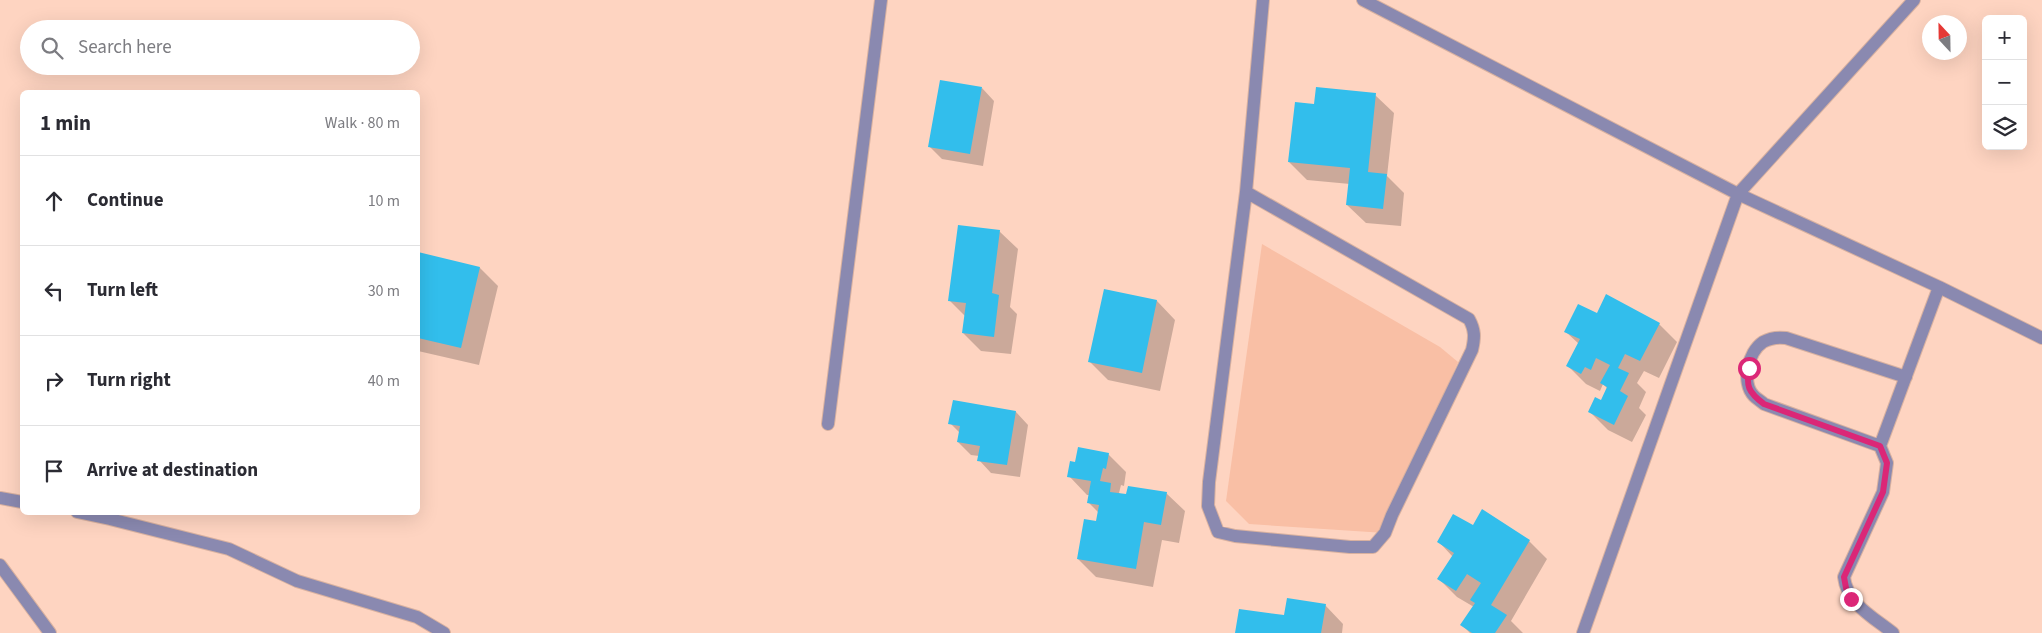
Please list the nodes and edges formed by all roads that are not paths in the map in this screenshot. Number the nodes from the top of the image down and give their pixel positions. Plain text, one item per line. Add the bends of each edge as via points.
1 (881, 0) edge
2 (1263, 0) edge
3 (1363, 0) edge
4 (1914, 0) edge
5 (1246, 192) junction
6 (1738, 194) junction
7 (1939, 287) junction
8 (2042, 338) edge
9 (1906, 377) junction
10 (828, 424) dead end
11 (1880, 446) junction
12 (0, 498) edge
13 (20, 502) edge
14 (91, 515) edge
15 (0, 565) edge
16 (1586, 632) edge
17 (50, 633) edge
18 (444, 633) edge
19 (1893, 633) edge

1 - 10 lane
2 - 5 lane
3 - 6 lane
4 - 6 lane
5 - 5 lane via 1209,482 1211,515 1218,532 1373,547 1385,533 1472,350 1474,328 1469,319
6 - 7 lane
6 - 16 lane
7 - 8 lane
7 - 9 lane
9 - 11 lane
9 - 11 lane via 1786,338 1775,337 1754,350 1747,383 1753,396 1764,404
11 - 19 lane via 1887,463 1883,492 1844,577 1851,599
12 - 13 lane
14 - 18 lane via 229,549 297,581 417,617
15 - 17 lane

